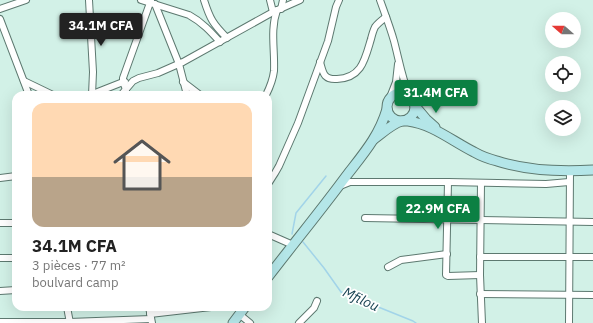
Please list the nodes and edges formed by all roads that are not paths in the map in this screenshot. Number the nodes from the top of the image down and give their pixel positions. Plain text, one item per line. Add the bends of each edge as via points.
1 (26, 0) edge
2 (89, 0) edge
3 (141, 0) edge
4 (204, 0) edge
5 (270, 0) edge
6 (282, 0) edge
7 (300, 0) edge
8 (339, 0) edge
9 (380, 0) edge
10 (152, 2) edge
11 (0, 9) edge
12 (277, 10) junction
13 (386, 16) junction
14 (0, 19) edge
15 (227, 38) junction
16 (220, 42) junction
17 (398, 58) junction
18 (320, 62) junction
19 (179, 64) junction
20 (24, 81) junction
21 (184, 82) junction
22 (124, 86) junction
23 (28, 91) edge
24 (45, 91) edge
25 (91, 91) edge
26 (106, 91) edge
27 (122, 91) edge
28 (186, 91) edge
29 (195, 91) edge
30 (268, 91) edge
31 (409, 95) junction
32 (389, 100) junction
33 (415, 106) junction
34 (387, 109) junction
35 (402, 121) junction
36 (444, 135) junction
37 (374, 139) junction
38 (593, 170) edge
39 (570, 172) junction
40 (12, 176) edge
41 (0, 178) edge
42 (272, 178) edge
43 (448, 182) junction
44 (570, 182) junction
45 (481, 183) junction
46 (339, 187) junction
47 (365, 218) dead end
48 (447, 220) junction
49 (480, 220) junction
50 (569, 222) junction
51 (593, 222) edge
52 (0, 223) edge
53 (12, 223) edge
54 (272, 236) edge
55 (293, 245) junction
56 (447, 254) junction
57 (569, 256) junction
58 (480, 257) junction
59 (593, 257) edge
60 (0, 258) edge
61 (12, 258) edge
62 (388, 267) dead end
63 (272, 272) edge
64 (480, 275) junction
65 (0, 290) edge
66 (12, 290) edge
67 (480, 294) junction
68 (569, 295) junction
69 (593, 295) edge
70 (318, 301) dead end
71 (68, 311) edge
72 (184, 311) edge
73 (242, 311) edge
74 (151, 316) edge
75 (0, 322) edge
76 (302, 322) edge
77 (70, 323) edge
78 (233, 323) edge
79 (250, 323) edge
80 (482, 323) edge
81 (569, 323) edge

1 - 11 street
2 - 25 street via 93,72
3 - 10 street
4 - 15 street via 210,19
5 - 12 street
6 - 12 street
7 - 12 street
8 - 18 street
9 - 13 street
10 - 16 street via 195,18
10 - 19 street
10 - 22 street via 123,78
12 - 15 street
12 - 30 street via 273,30 274,72
13 - 17 street
13 - 18 street via 375,27 363,63 355,73 344,79 332,80 324,75
14 - 20 street
15 - 16 street
16 - 19 street
17 - 31 street
17 - 32 street via 396,82
18 - 42 street via 298,123
19 - 21 street
19 - 22 street
20 - 23 street
20 - 24 street
21 - 28 street
21 - 29 street
22 - 26 street
22 - 27 street
31 - 32 main road via 400,93
31 - 33 main road
32 - 34 main road
33 - 35 main road via 410,118
33 - 36 main road
34 - 35 main road via 394,119
34 - 37 main road
35 - 36 main road via 426,126
35 - 37 main road
36 - 39 main road via 496,161 522,168
37 - 46 main road
38 - 39 main road
39 - 44 street
40 - 41 street
43 - 45 street
43 - 46 street via 350,182
43 - 48 street
44 - 45 street
44 - 50 street
45 - 49 street
46 - 55 main road
47 - 48 street
48 - 49 street
48 - 56 street
49 - 50 street
49 - 58 street
50 - 51 street
50 - 57 street
52 - 53 street
54 - 55 street
55 - 63 main road
56 - 62 street via 401,260
56 - 64 street via 446,275
57 - 58 street
57 - 59 street
57 - 68 street
58 - 64 street
60 - 61 street
64 - 67 street
65 - 66 street
67 - 68 street
67 - 80 street
68 - 69 street
68 - 81 street
70 - 76 street
71 - 77 street
72 - 74 street
73 - 78 main road
73 - 79 street
74 - 77 street
75 - 77 street

